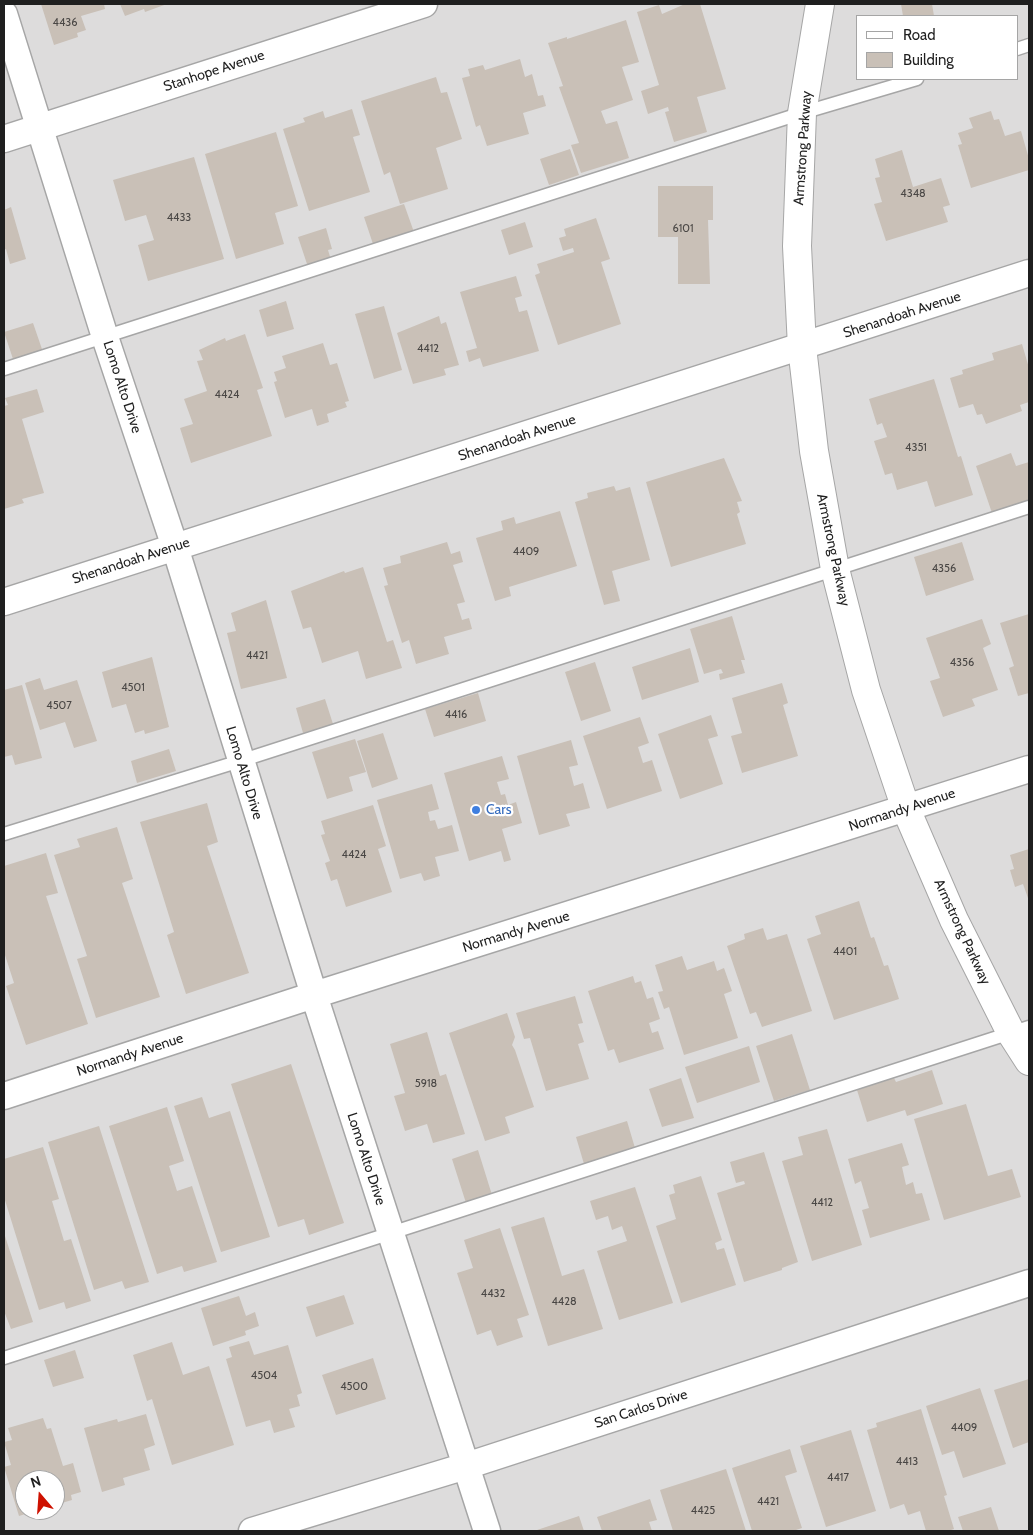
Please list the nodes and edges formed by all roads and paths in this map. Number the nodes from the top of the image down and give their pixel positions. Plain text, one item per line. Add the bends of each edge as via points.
1 (424, 4) edge
2 (820, 4) edge
3 (4, 14) edge
4 (914, 80) edge
5 (802, 113) junction
6 (39, 128) junction
7 (4, 139) edge
8 (1029, 274) edge
9 (105, 337) junction
10 (802, 347) junction
11 (4, 370) edge
12 (1029, 507) edge
13 (175, 547) junction
14 (835, 569) junction
15 (4, 602) edge
16 (240, 761) junction
17 (1029, 769) edge
18 (906, 809) junction
19 (4, 834) edge
20 (314, 995) junction
21 (1020, 1030) edge
22 (1029, 1061) edge
23 (4, 1096) edge
24 (390, 1232) junction
25 (1029, 1283) edge
26 (4, 1358) edge
27 (466, 1466) junction
28 (252, 1531) edge
29 (487, 1531) edge

1 - 6 street, Stanhope Avenue
2 - 5 street, Armstrong Parkway
3 - 6 street, Lomo Alto Drive
4 - 5 lane
5 - 9 lane
5 - 10 street, Armstrong Parkway via 797,246
6 - 7 street, Stanhope Avenue
6 - 9 street, Lomo Alto Drive
8 - 10 street, Shenandoah Avenue
9 - 11 lane
9 - 13 street, Lomo Alto Drive
10 - 13 street, Shenandoah Avenue
10 - 14 street, Armstrong Parkway via 814,451
12 - 14 lane
13 - 15 street, Shenandoah Avenue
13 - 16 street, Lomo Alto Drive
14 - 16 lane
14 - 18 street, Armstrong Parkway via 866,690
16 - 19 lane
16 - 20 street, Lomo Alto Drive
17 - 18 street, Normandy Avenue
18 - 20 street, Normandy Avenue
18 - 21 street, Armstrong Parkway via 954,920
20 - 23 street, Normandy Avenue
20 - 24 street, Lomo Alto Drive
21 - 22 street, Armstrong Parkway
21 - 24 lane
24 - 26 lane
24 - 27 street, Lomo Alto Drive
25 - 27 street, San Carlos Drive
27 - 28 street, San Carlos Drive
27 - 29 street, Lomo Alto Drive

